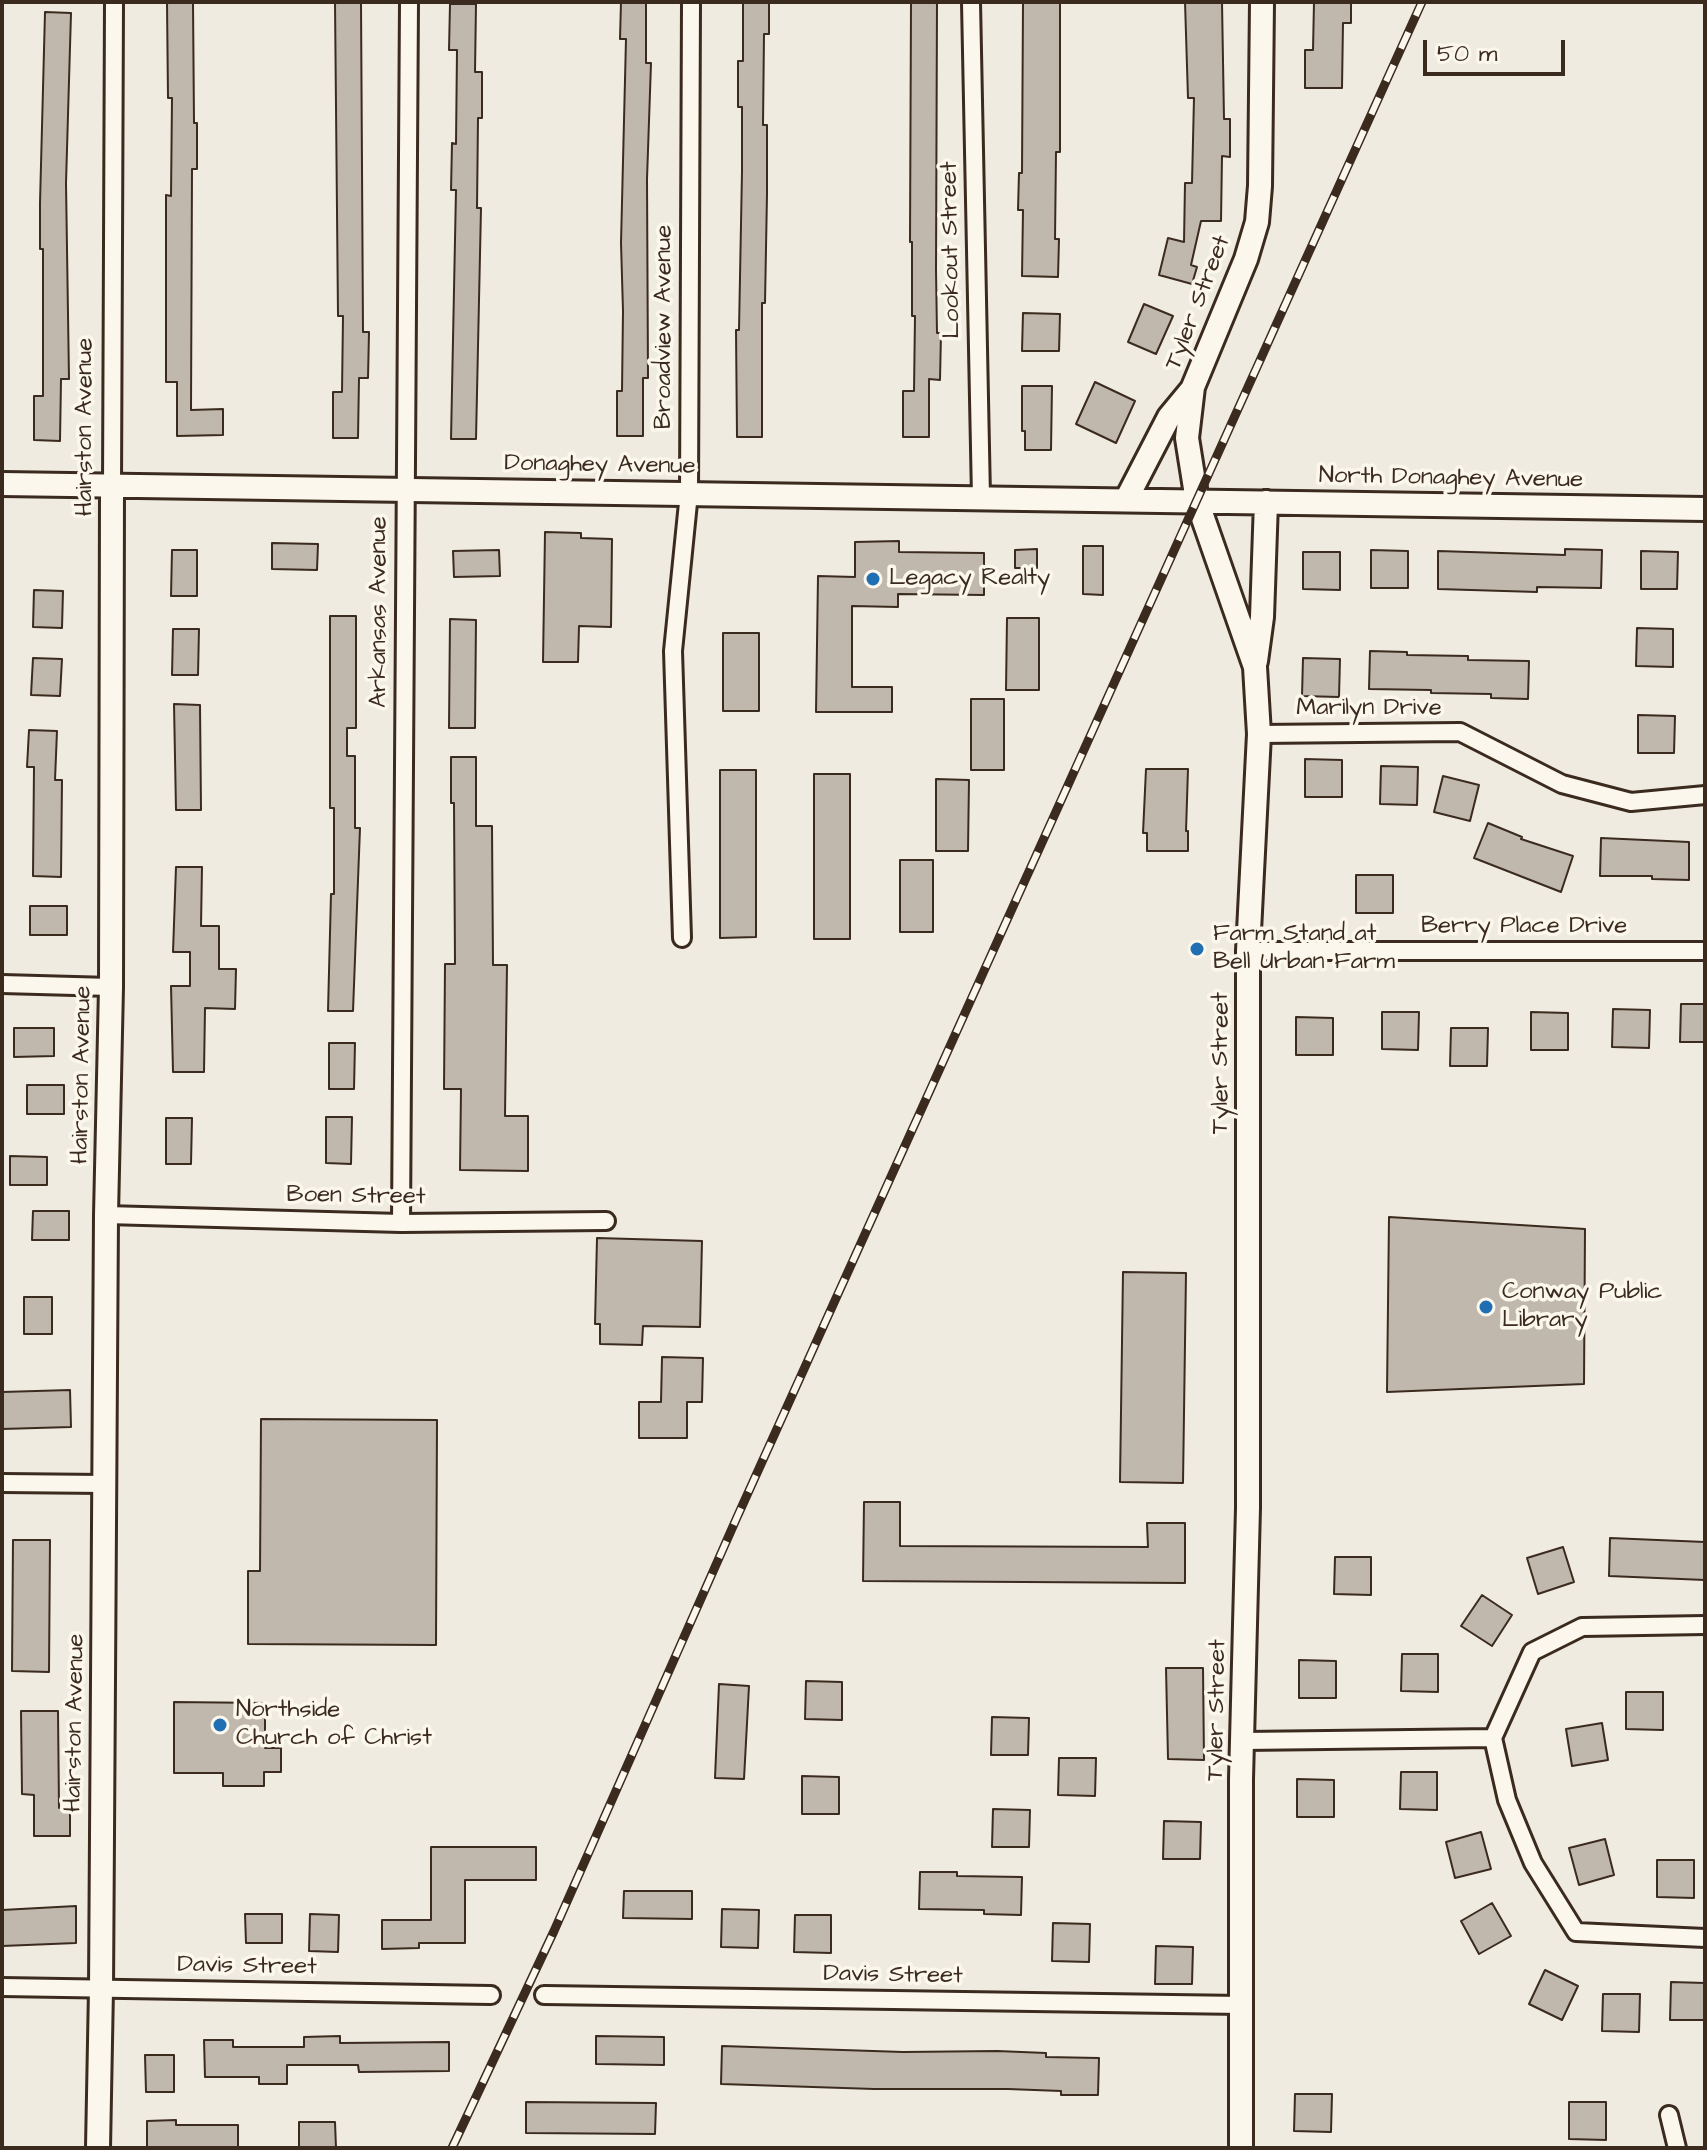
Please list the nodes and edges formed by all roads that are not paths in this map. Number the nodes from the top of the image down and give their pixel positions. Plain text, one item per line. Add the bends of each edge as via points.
1 (114, 2) edge
2 (409, 2) edge
3 (691, 2) edge
4 (971, 2) edge
5 (1262, 2) edge
6 (1193, 387) junction
7 (2, 484) edge
8 (112, 486) junction
9 (405, 491) junction
10 (689, 493) junction
11 (981, 497) junction
12 (1126, 500) junction
13 (1197, 501) junction
14 (1266, 502) junction
15 (1705, 509) edge
16 (1255, 667) junction
17 (1259, 734) junction
18 (1705, 795) edge
19 (682, 938) dead end
20 (1248, 951) junction
21 (1705, 951) edge
22 (2, 984) edge
23 (111, 987) junction
24 (106, 1215) junction
25 (606, 1221) dead end
26 (401, 1223) junction
27 (2, 1483) edge
28 (104, 1484) junction
29 (1705, 1625) edge
30 (1493, 1738) junction
31 (1244, 1741) junction
32 (1705, 1938) edge
33 (2, 1987) edge
34 (101, 1989) junction
35 (491, 1995) dead end
36 (544, 1995) dead end
37 (1242, 2005) junction
38 (1669, 2115) dead end
39 (98, 2148) edge
40 (1241, 2148) edge
41 (1677, 2148) edge

1 - 8 street, Hairston Avenue
2 - 9 street, Arkansas Avenue
3 - 10 street, Broadview Avenue
4 - 11 street, Lookout Street
5 - 6 street, Tyler Street via 1257,222
6 - 12 street via 1169,417
6 - 13 street, Tyler Street via 1187,438
7 - 8 street, Donaghey Avenue
8 - 9 street, Donaghey Avenue
8 - 23 street, Hairston Avenue
9 - 10 street, Donaghey Avenue
9 - 26 street, Arkansas Avenue
10 - 11 street, Donaghey Avenue
10 - 19 street, Broadview Avenue via 673,651
11 - 12 street, Donaghey Avenue
12 - 13 street, Donaghey Avenue
13 - 14 street, North Donaghey Avenue
13 - 16 street, Tyler Street
14 - 15 street, North Donaghey Avenue
14 - 16 street
16 - 17 street, Tyler Street
17 - 18 street, Marilyn Drive via 1460,732 1562,784 1631,802
17 - 20 street, Tyler Street
20 - 21 street, Berry Place Drive
20 - 31 street, Tyler Street
22 - 23 street
23 - 24 street, Hairston Avenue
24 - 26 street, Boen Street
24 - 28 street, Hairston Avenue
25 - 26 street, Boen Street
27 - 28 street
28 - 34 street, Hairston Avenue
29 - 30 street via 1582,1627 1532,1652
30 - 31 street
30 - 32 street via 1507,1800 1533,1863 1576,1932
31 - 37 street, Tyler Street
33 - 34 street, Davis Street
34 - 35 street, Davis Street
34 - 39 street, Hairston Avenue
36 - 37 street, Davis Street
37 - 40 street, Tyler Street
38 - 41 street

